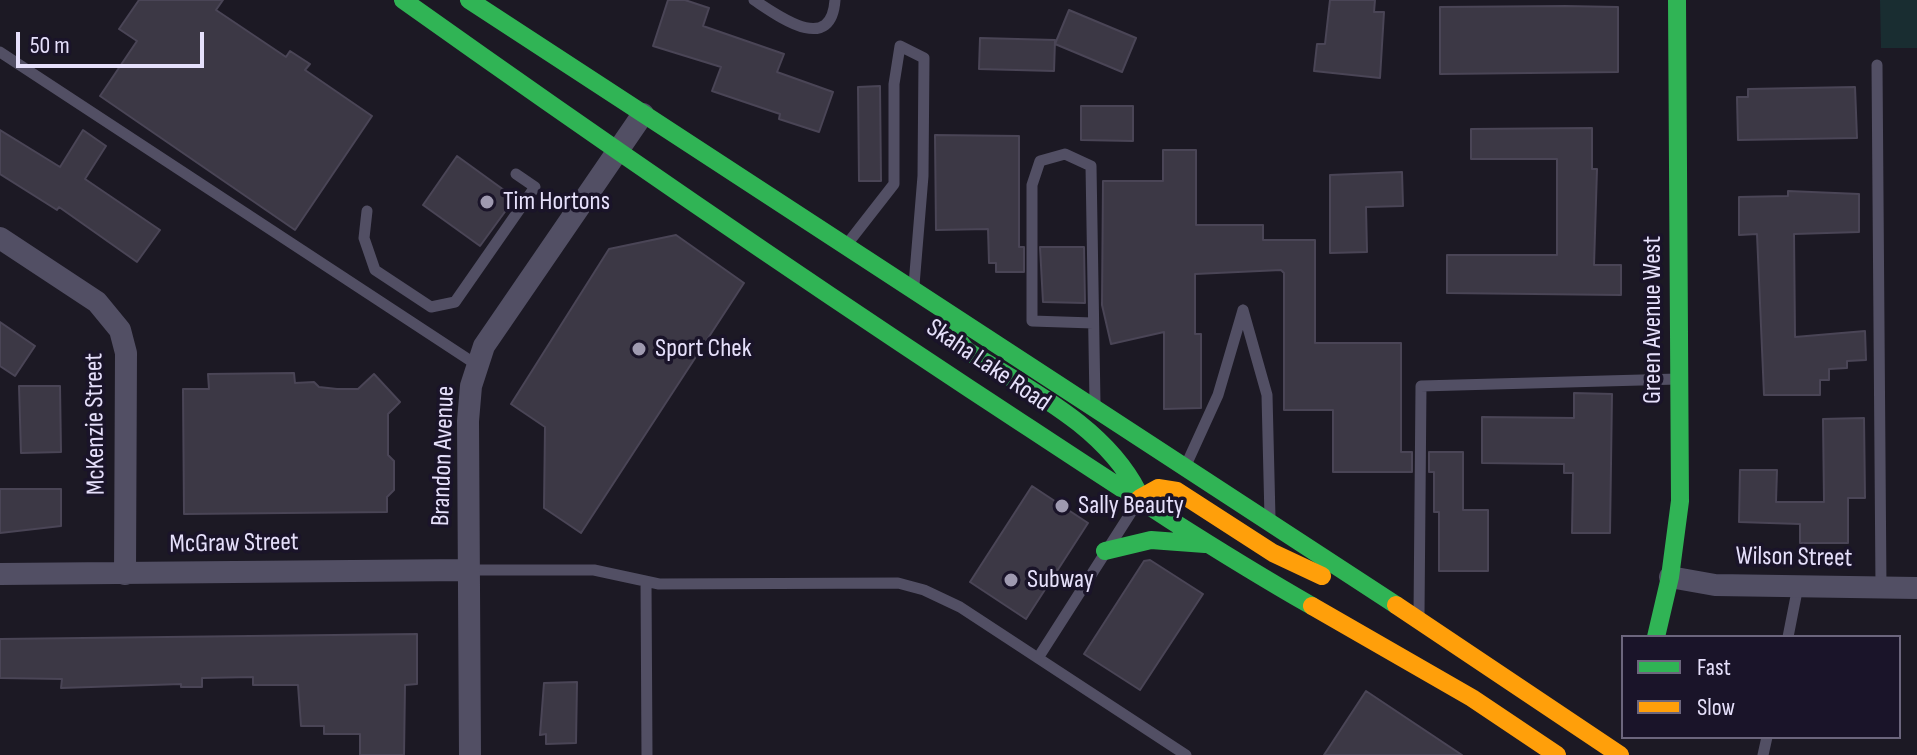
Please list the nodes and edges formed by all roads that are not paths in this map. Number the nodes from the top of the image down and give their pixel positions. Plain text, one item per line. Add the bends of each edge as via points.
1 (403, 0) edge
2 (469, 0) edge
3 (754, 0) edge
4 (835, 0) edge
5 (1677, 0) edge
6 (0, 52) edge
7 (1877, 65) dead end
8 (643, 114) junction
9 (617, 152) junction
10 (516, 174) dead end
11 (367, 211) dead end
12 (0, 238) edge
13 (846, 246) junction
14 (920, 294) junction
15 (1093, 323) junction
16 (477, 365) junction
17 (1679, 379) junction
18 (1095, 408) junction
19 (1186, 467) junction
20 (1140, 498) junction
21 (1270, 523) junction
22 (1209, 544) junction
23 (1105, 551) junction
24 (469, 570) junction
25 (0, 574) edge
26 (125, 574) junction
27 (1670, 577) junction
28 (646, 581) junction
29 (1798, 586) junction
30 (1881, 588) junction
31 (1917, 588) edge
32 (1427, 625) junction
33 (1656, 635) edge
34 (1788, 635) edge
35 (1038, 658) junction
36 (1618, 750) edge
37 (470, 755) edge
38 (647, 755) edge
39 (1186, 755) edge
40 (1557, 755) edge

1 - 9 main road, Skaha Lake Road
2 - 8 main road, Skaha Lake Road
3 - 4 lane via 804,30 828,20
5 - 17 main road, Green Avenue West
6 - 16 lane
7 - 30 lane
8 - 9 street, Brandon Avenue
8 - 13 main road, Skaha Lake Road
9 - 16 street, Brandon Avenue via 505,312
9 - 20 main road, Skaha Lake Road
10 - 11 lane via 535,187 455,302 442,307 431,307 375,270 364,238
12 - 26 street, McKenzie Street via 97,302 120,330 126,353
13 - 14 main road, Skaha Lake Road
13 - 14 lane via 894,184 894,84 900,46 924,58
14 - 18 main road, Skaha Lake Road
14 - 20 main road via 966,350 1104,444 1131,472
15 - 15 lane via 1091,166 1065,154 1040,161 1032,185 1032,321
15 - 18 lane
16 - 24 street, Brandon Avenue via 468,421
17 - 27 main road, Green Avenue West via 1680,501
17 - 32 lane via 1421,386
18 - 19 main road, Skaha Lake Road
19 - 21 main road, Skaha Lake Road
19 - 21 lane via 1218,395 1243,310 1267,395
20 - 22 main road, Skaha Lake Road
20 - 23 lane
20 - 32 main road via 1158,488 1177,491 1273,553
21 - 32 main road, Skaha Lake Road
22 - 23 main road via 1151,540
22 - 40 main road, Skaha Lake Road via 1455,688
23 - 35 lane
24 - 26 street, McGraw Street
24 - 28 lane via 594,570
24 - 37 street, Brandon Avenue
25 - 26 street, McGraw Street
27 - 29 street, Wilson Street via 1715,585
27 - 33 main road, Green Avenue West
28 - 35 lane via 898,583 960,607
28 - 38 lane
29 - 30 street, Wilson Street
29 - 34 lane
30 - 31 street, Wilson Street
32 - 36 main road, Skaha Lake Road
35 - 39 lane

